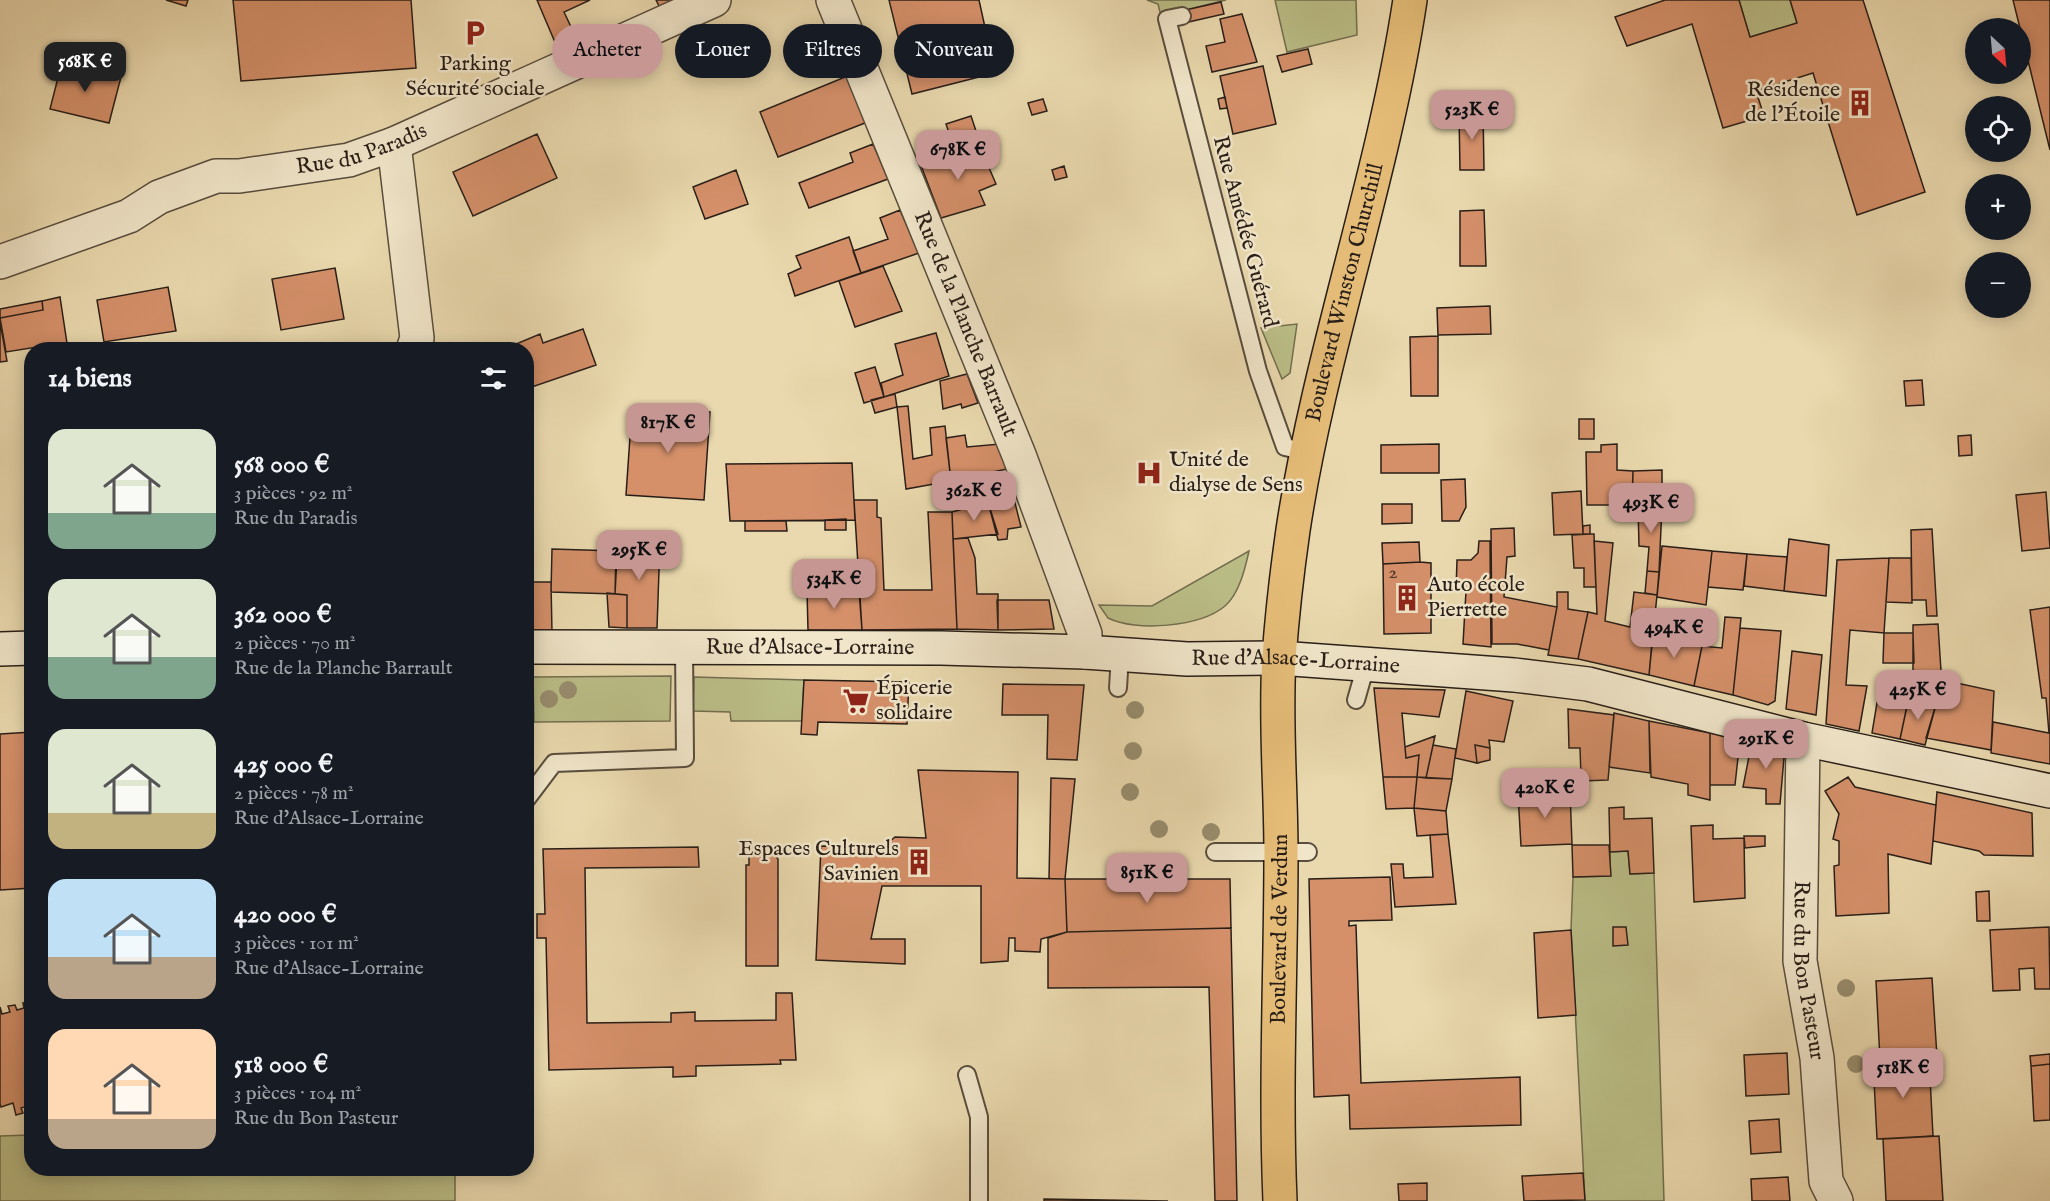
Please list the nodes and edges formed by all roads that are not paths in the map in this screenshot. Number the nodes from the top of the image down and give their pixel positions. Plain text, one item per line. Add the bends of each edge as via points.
1 (714, 0) edge
2 (833, 0) edge
3 (1405, 0) edge
4 (1410, 0) edge
5 (1415, 0) edge
6 (1182, 16) dead end
7 (1403, 44) junction
8 (393, 144) junction
9 (0, 262) edge
10 (415, 342) edge
11 (1307, 452) junction
12 (534, 647) edge
13 (684, 647) junction
14 (24, 648) edge
15 (0, 649) edge
16 (1085, 652) junction
17 (1120, 655) junction
18 (1280, 658) junction
19 (1371, 663) junction
20 (1118, 688) dead end
21 (1356, 700) dead end
22 (1803, 739) junction
23 (534, 789) edge
24 (2050, 791) edge
25 (1215, 852) dead end
26 (1294, 852) junction
27 (967, 1075) dead end
28 (979, 1201) edge
29 (1280, 1201) edge
30 (1836, 1201) edge

1 - 8 street, Rue du Paradis
2 - 16 street, Rue de la Planche Barrault via 1019,455 1085,634
3 - 7 main road
4 - 7 main road, Boulevard Winston Churchill
5 - 7 street
6 - 11 lane, Rue Amédée Guérard via 1167,19 1258,371 1285,447
7 - 11 main road, Boulevard Winston Churchill
8 - 9 street, Rue du Paradis via 349,160 216,176 159,197 129,216
8 - 10 street
11 - 18 main road, Boulevard Winston Churchill via 1293,534
12 - 13 street, Rue d'Alsace-Lorraine
13 - 16 street, Rue d'Alsace-Lorraine
13 - 23 lane via 685,758 554,763
14 - 15 street
16 - 17 street, Rue d'Alsace-Lorraine
17 - 18 street, Rue d'Alsace-Lorraine
17 - 20 lane
18 - 19 street, Rue d'Alsace-Lorraine
18 - 26 main road, Boulevard de Verdun
19 - 21 lane
19 - 22 street, Rue d'Alsace-Lorraine via 1588,684
22 - 24 street, Rue d'Alsace-Lorraine
22 - 30 street, Rue du Bon Pasteur via 1800,961 1817,1058 1826,1181
25 - 26 lane
26 - 29 main road, Boulevard de Verdun via 1277,1122
27 - 28 lane via 979,1117

